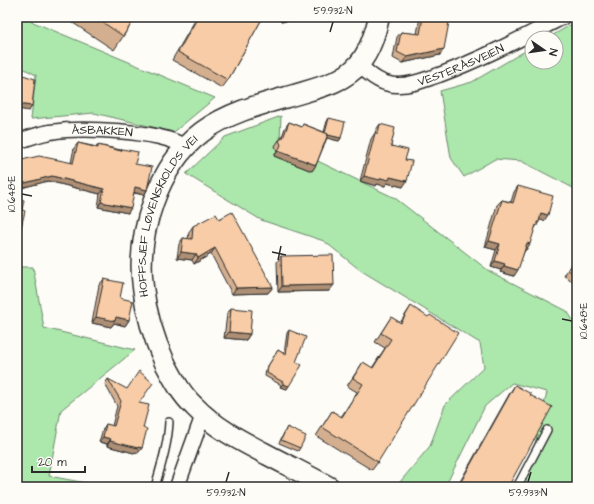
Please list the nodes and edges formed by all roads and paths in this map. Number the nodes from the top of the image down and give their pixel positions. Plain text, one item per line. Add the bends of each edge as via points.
1 (379, 17) edge
2 (563, 17) edge
3 (359, 64) junction
4 (17, 142) edge
5 (186, 147) junction
6 (203, 415) junction
7 (169, 422) dead end
8 (547, 430) dead end
9 (155, 487) edge
10 (177, 487) edge
11 (329, 487) edge
12 (517, 487) edge

1 - 3 street, HOFFSJEF LØVENSKIOLDS VEI via 368,50
2 - 3 street, VESTERÅSVEIEN via 480,58 407,84 386,83 368,74
3 - 5 street, HOFFSJEF LØVENSKIOLDS VEI via 339,79 322,87 258,106 216,122
4 - 5 street, ÅSBAKKEN via 50,132 95,130 158,136
5 - 6 street, HOFFSJEF LØVENSKIOLDS VEI via 167,172 151,210 144,241 143,286 151,329 170,372 181,391
6 - 10 street
6 - 11 street, HOFFSJEF LØVENSKIOLDS VEI via 235,438
7 - 9 lane via 166,447
8 - 12 lane

